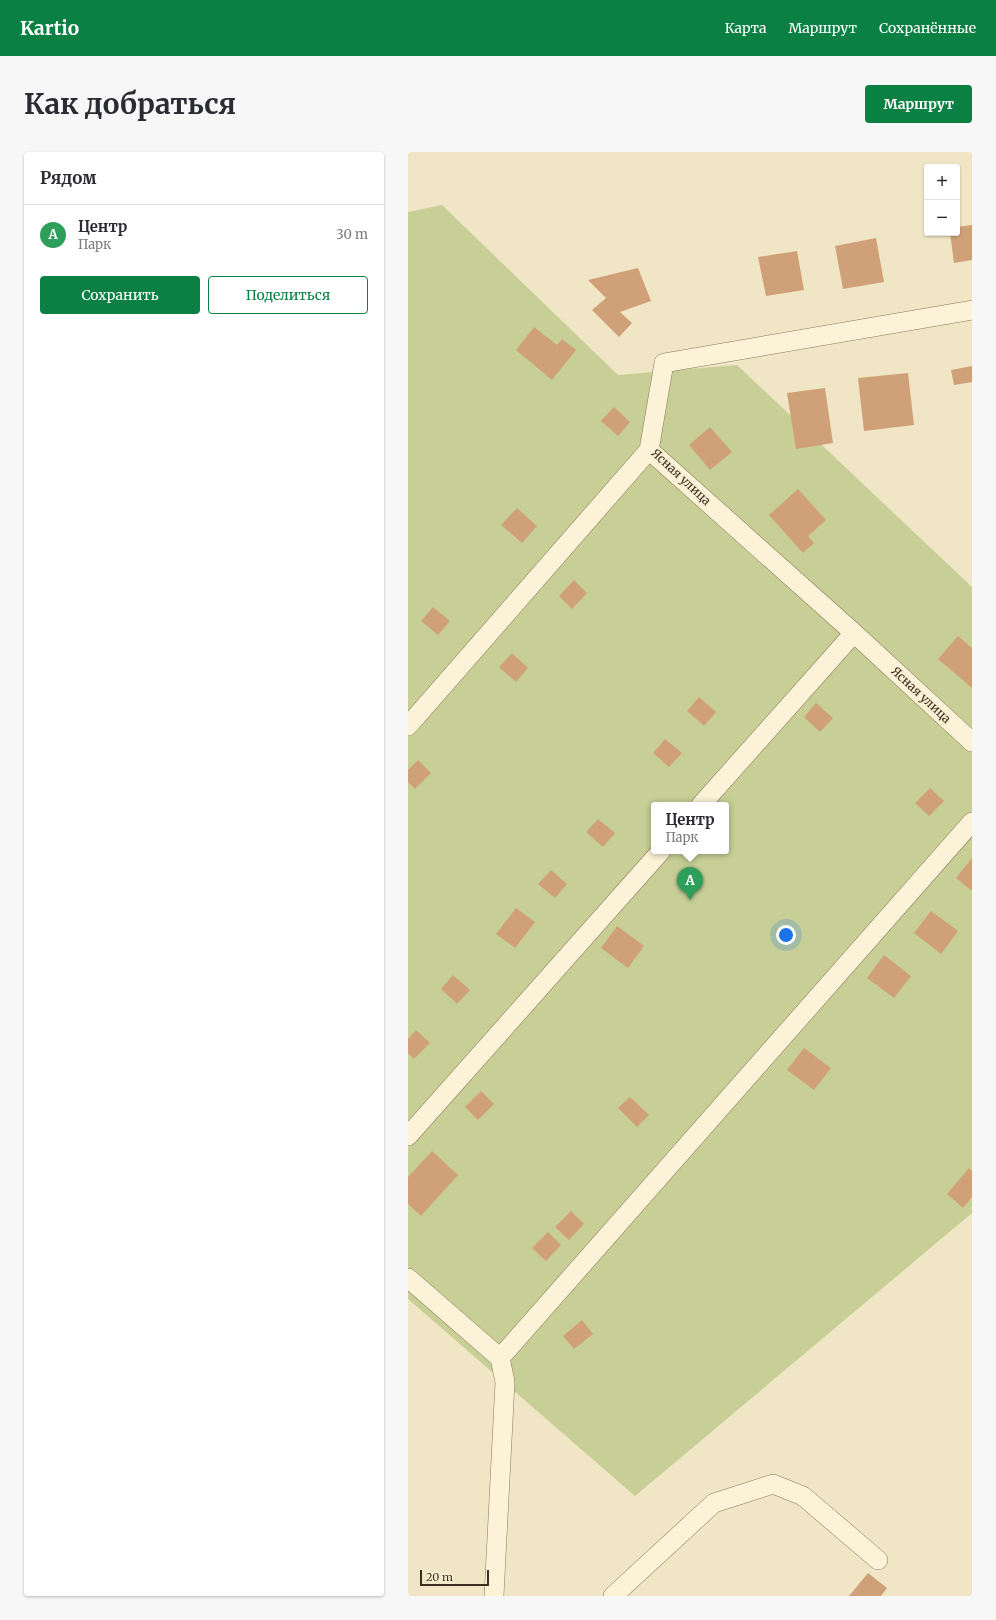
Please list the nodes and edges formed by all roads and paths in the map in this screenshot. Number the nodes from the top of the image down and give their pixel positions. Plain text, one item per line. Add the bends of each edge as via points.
1 (972, 310) edge
2 (649, 450) junction
3 (854, 633) junction
4 (408, 726) edge
5 (972, 742) edge
6 (704, 802) edge
7 (972, 822) edge
8 (657, 854) edge
9 (408, 1136) edge
10 (408, 1278) edge
11 (500, 1358) junction
12 (878, 1560) dead end
13 (494, 1596) edge
14 (613, 1596) edge

1 - 2 street, Ясная улица via 664,363
2 - 3 street, Ясная улица
2 - 4 street
3 - 5 street, Ясная улица
3 - 6 street
7 - 11 street
8 - 9 street
10 - 11 street
11 - 13 street via 505,1382
12 - 14 street via 802,1496 773,1484 714,1503

